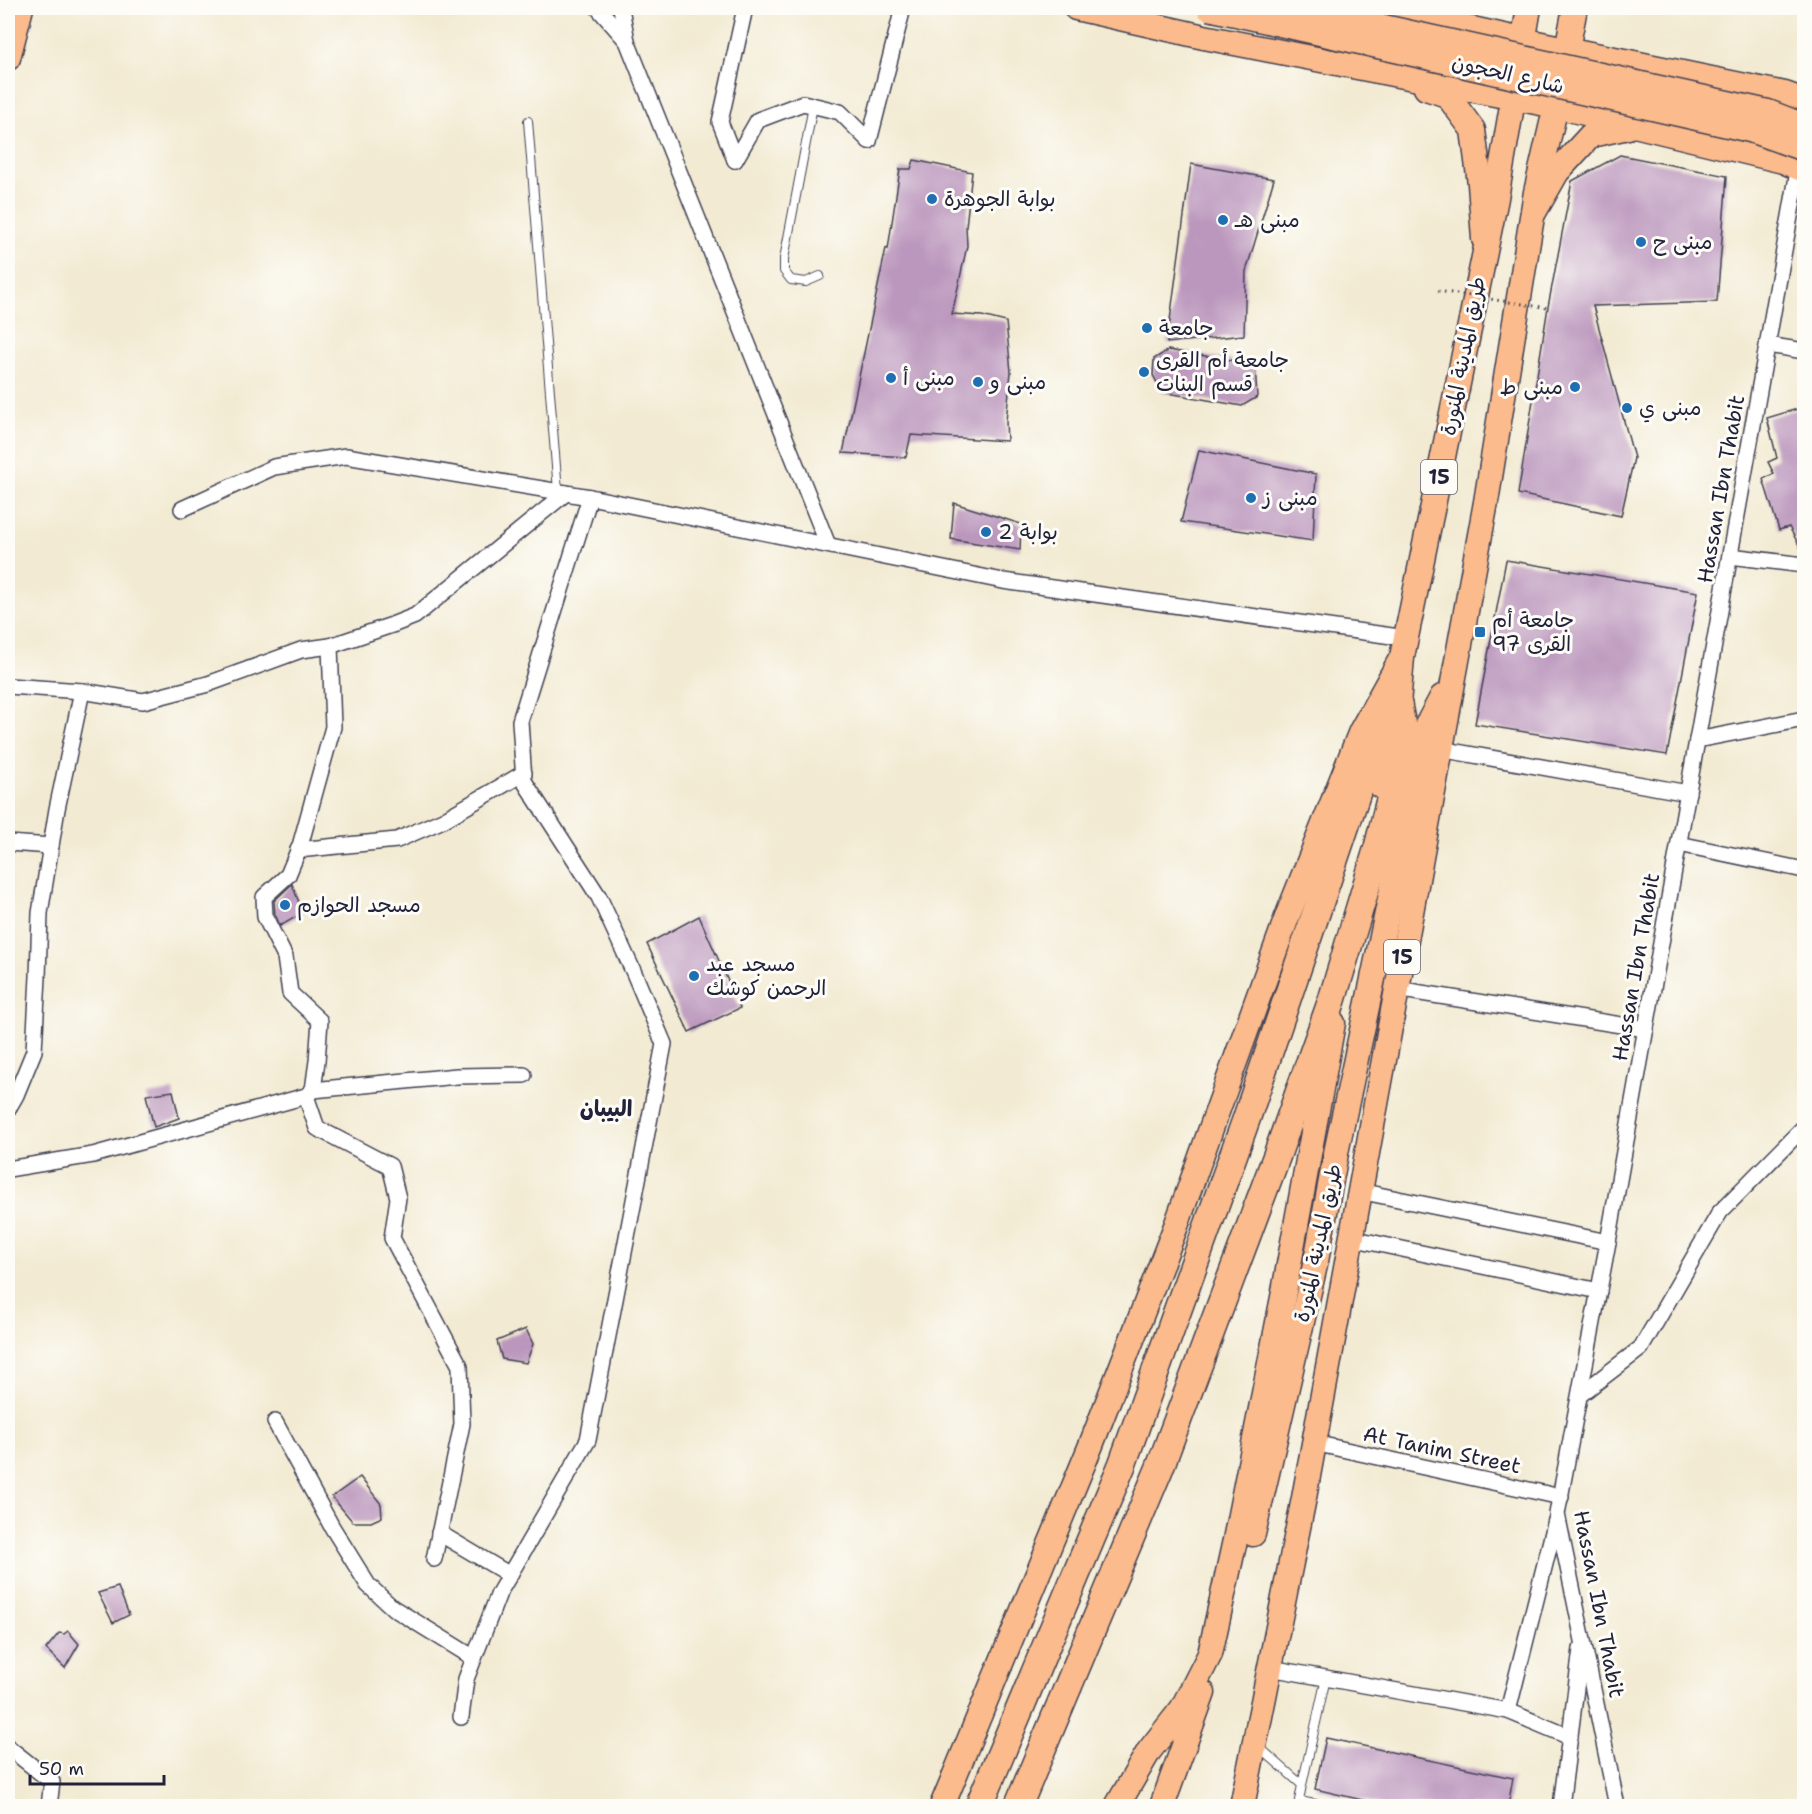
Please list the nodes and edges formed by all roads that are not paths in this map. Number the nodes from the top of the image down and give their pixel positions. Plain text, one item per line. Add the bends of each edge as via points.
1 (21, 8) edge
2 (598, 8) edge
3 (621, 8) edge
4 (745, 8) edge
5 (903, 8) edge
6 (1076, 8) edge
7 (1209, 8) edge
8 (1298, 8) edge
9 (1377, 8) edge
10 (1528, 8) edge
11 (1575, 8) edge
12 (1522, 40) junction
13 (627, 41) junction
14 (1568, 49) junction
15 (8, 58) edge
16 (1379, 70) junction
17 (1512, 98) junction
18 (1804, 101) edge
19 (813, 106) junction
20 (1556, 106) junction
21 (528, 121) dead end
22 (1636, 125) junction
23 (1804, 126) edge
24 (1804, 134) edge
25 (1803, 162) edge
26 (1532, 216) junction
27 (1484, 249) junction
28 (820, 276) dead end
29 (1768, 345) junction
30 (1804, 351) edge
31 (562, 492) junction
32 (590, 497) junction
33 (182, 508) dead end
34 (828, 545) junction
35 (1730, 556) junction
36 (1804, 565) edge
37 (330, 646) junction
38 (1404, 647) junction
39 (1453, 676) junction
40 (8, 686) edge
41 (82, 691) junction
42 (1398, 705) junction
43 (1804, 719) edge
44 (1697, 740) junction
45 (1440, 749) junction
46 (524, 773) junction
47 (1688, 793) junction
48 (8, 843) edge
49 (1679, 844) junction
50 (51, 846) junction
51 (298, 850) junction
52 (1804, 870) edge
53 (1396, 989) junction
54 (1646, 1029) junction
55 (524, 1075) dead end
56 (310, 1093) junction
57 (8, 1109) edge
58 (1802, 1135) edge
59 (8, 1169) edge
60 (1359, 1191) junction
61 (1351, 1238) junction
62 (1608, 1242) junction
63 (1599, 1291) junction
64 (1581, 1394) junction
65 (275, 1422) dead end
66 (1314, 1443) junction
67 (1561, 1497) junction
68 (1557, 1515) junction
69 (439, 1533) junction
70 (434, 1559) dead end
71 (510, 1575) junction
72 (1582, 1636) junction
73 (474, 1658) junction
74 (1270, 1668) junction
75 (1326, 1678) junction
76 (1508, 1711) junction
77 (461, 1717) dead end
78 (1570, 1737) junction
79 (1254, 1743) junction
80 (8, 1747) edge
81 (1302, 1785) junction
82 (50, 1799) edge
83 (1298, 1804) edge
84 (60, 1806) edge
85 (942, 1806) edge
86 (979, 1806) edge
87 (1018, 1806) edge
88 (1117, 1806) edge
89 (1162, 1806) edge
90 (1242, 1806) edge
91 (1326, 1806) edge
92 (1561, 1806) edge
93 (1617, 1806) edge

1 - 15 main road
2 - 13 street
3 - 13 street
4 - 19 street via 720,122 735,160 758,120 803,103
5 - 19 street via 869,141 840,112
6 - 16 main road
7 - 25 main road, شارع الحجون, bridge via 1750,130
8 - 23 main road, شارع الحجون, bridge via 1768,112
9 - 12 main road
10 - 12 main road, طريق المدينة المنورة / 15
11 - 14 main road, طريق المدينة المنورة / 15
12 - 14 main road
12 - 17 main road, طريق المدينة المنورة / 15
13 - 34 street
14 - 18 main road
14 - 20 main road, طريق المدينة المنورة / 15
16 - 17 main road
16 - 27 main road via 1447,95 1473,130
17 - 20 main road
17 - 27 main road, طريق المدينة المنورة / 15
19 - 28 lane via 784,272 791,280 806,282
20 - 22 main road
20 - 26 main road, طريق المدينة المنورة / 15
21 - 31 lane
22 - 25 main road via 1782,161
22 - 26 main road via 1591,135 1557,172
24 - 25 street, Hassan Ibn Thabit
25 - 29 street, Hassan Ibn Thabit
26 - 39 main road, طريق المدينة المنورة / 15
27 - 38 main road, طريق المدينة المنورة / 15
29 - 30 street
29 - 35 street, Hassan Ibn Thabit
31 - 32 street
31 - 33 street via 346,456 274,468
31 - 37 street via 415,616
32 - 34 street
32 - 46 street via 520,721
34 - 38 street via 1003,581
35 - 36 street
35 - 44 street, Hassan Ibn Thabit
37 - 41 street via 301,651 143,702
37 - 51 street via 333,727
38 - 42 main road, طريق المدينة المنورة / 15
38 - 85 main road via 1361,731 1287,917 1176,1226 1091,1445
39 - 45 main road, طريق المدينة المنورة / 15
39 - 89 main road, طريق المدينة المنورة / 15 via 1427,725 1316,1261 1245,1565
40 - 41 street
41 - 50 street
42 - 86 highway via 1376,736 1251,1106 1122,1465
42 - 87 highway via 1406,741 1332,1000 1160,1467
42 - 88 main road, طريق المدينة المنورة via 1210,1654 1182,1709 1149,1751
43 - 44 street
44 - 47 street, Hassan Ibn Thabit
45 - 47 street
45 - 53 main road, طريق المدينة المنورة / 15
46 - 51 street via 443,820 397,840
46 - 71 street via 524,781 599,897 664,1044 588,1440
47 - 49 street, Hassan Ibn Thabit
48 - 50 street
49 - 52 street
49 - 54 street, Hassan Ibn Thabit
50 - 57 street via 40,913 34,1051
51 - 56 street via 288,875 264,897 265,917 285,957 290,993 320,1021 318,1061
53 - 54 street
53 - 60 main road, طريق المدينة المنورة / 15
54 - 62 street, Hassan Ibn Thabit
55 - 56 street via 457,1076
56 - 59 street via 93,1155
56 - 69 street via 317,1128 390,1166 398,1198 392,1238 460,1366 462,1424
58 - 64 street via 1720,1212 1641,1348
60 - 61 main road, طريق المدينة المنورة / 15
60 - 62 street
61 - 63 street
61 - 66 main road, طريق المدينة المنورة / 15
62 - 63 street, Hassan Ibn Thabit
63 - 64 street, Hassan Ibn Thabit
64 - 67 street, Hassan Ibn Thabit
65 - 73 street via 368,1585 393,1608
66 - 67 street, At Tanim Street
66 - 74 main road, طريق المدينة المنورة / 15
67 - 68 street, Hassan Ibn Thabit
68 - 72 street, Hassan Ibn Thabit
68 - 76 street
69 - 70 street
69 - 71 street
71 - 73 street
72 - 78 street
72 - 93 street, Hassan Ibn Thabit
73 - 77 street via 466,1678
74 - 75 street
74 - 79 main road, طريق المدينة المنورة / 15
75 - 76 street
75 - 81 lane
76 - 78 street
78 - 92 street
79 - 81 lane
79 - 90 main road, طريق المدينة المنورة / 15
80 - 82 street via 52,1782
81 - 83 lane
82 - 84 street
83 - 91 lane

